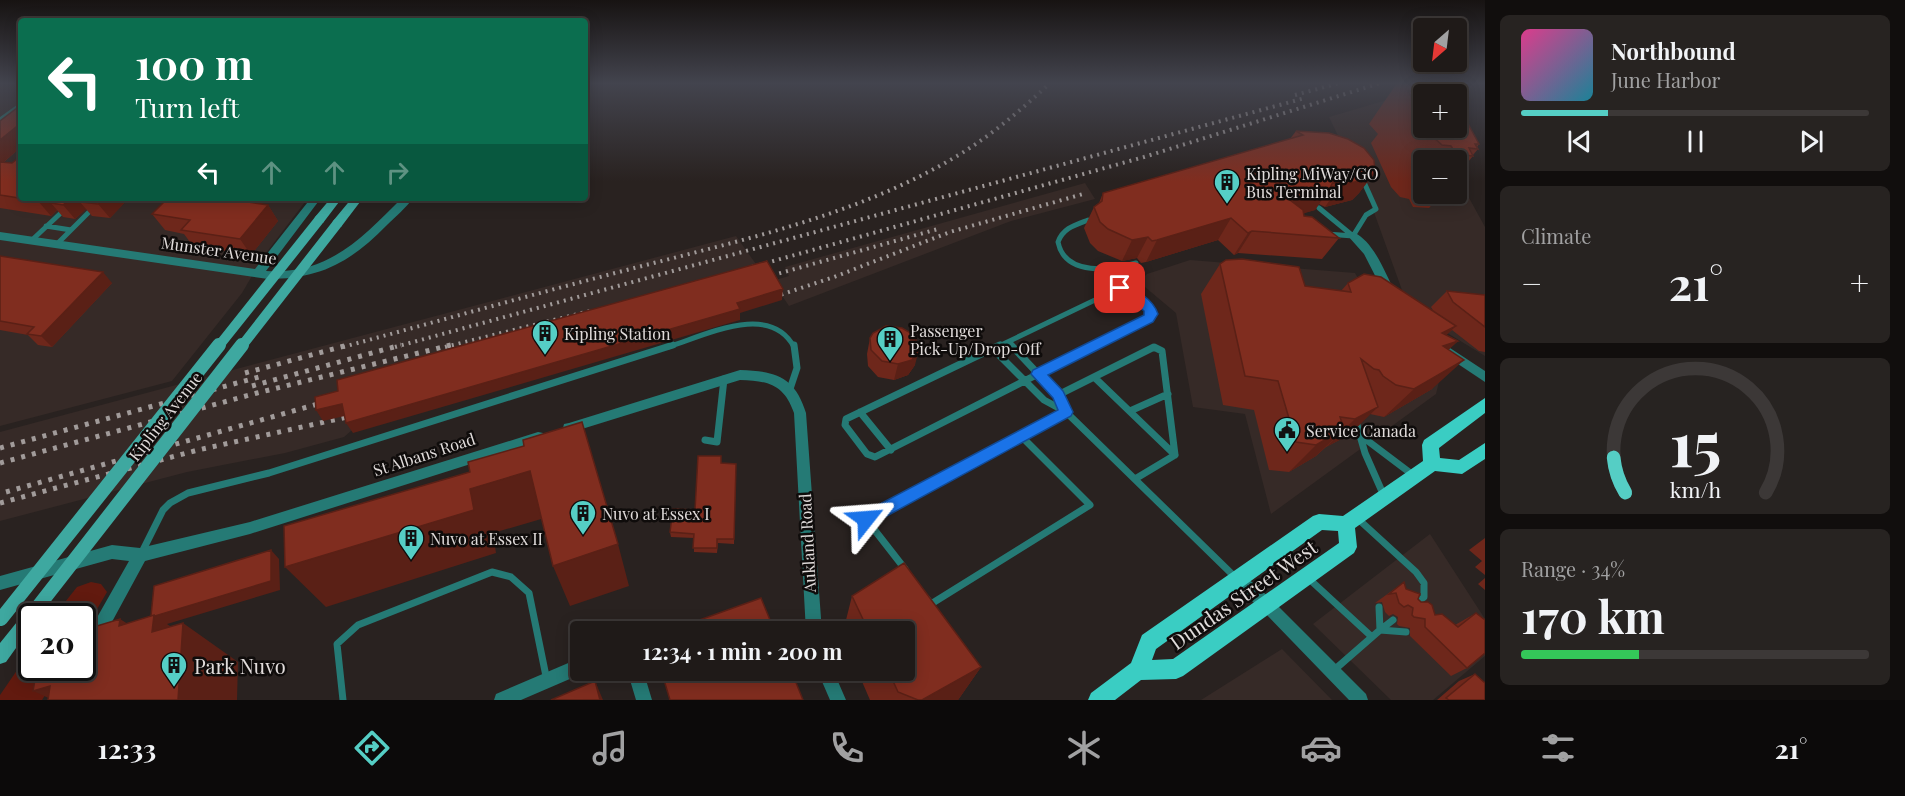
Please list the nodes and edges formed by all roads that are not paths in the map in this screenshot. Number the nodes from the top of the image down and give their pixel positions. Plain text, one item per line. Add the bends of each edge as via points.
1 (1359, 172) edge
2 (100, 201) edge
3 (314, 201) edge
4 (335, 201) edge
5 (356, 201) edge
6 (405, 201) edge
7 (69, 205) edge
8 (1319, 208) edge
9 (1088, 220) dead end
10 (46, 226) junction
11 (71, 230) junction
12 (1323, 234) edge
13 (0, 236) edge
14 (1353, 236) junction
15 (32, 240) junction
16 (57, 244) junction
17 (1136, 263) dead end
18 (258, 273) junction
19 (1394, 299) edge
20 (1008, 342) junction
21 (1442, 346) edge
22 (993, 349) junction
23 (1038, 374) junction
24 (1094, 377) junction
25 (1485, 377) edge
26 (724, 378) junction
27 (1025, 381) junction
28 (790, 389) junction
29 (1168, 394) junction
30 (1058, 395) junction
31 (1485, 404) edge
32 (1130, 411) junction
33 (860, 412) junction
34 (1066, 412) junction
35 (1353, 413) edge
36 (1359, 435) junction
37 (1021, 436) junction
38 (705, 440) dead end
39 (891, 450) junction
40 (1485, 450) edge
41 (1175, 455) junction
42 (1432, 464) junction
43 (1413, 475) junction
44 (1135, 479) junction
45 (1384, 496) junction
46 (1351, 520) junction
47 (140, 555) junction
48 (1306, 576) junction
49 (912, 578) edge
50 (1239, 580) junction
51 (0, 583) edge
52 (924, 595) edge
53 (1414, 596) edge
54 (1424, 597) junction
55 (1267, 605) junction
56 (1379, 607) dead end
57 (1409, 607) edge
58 (1423, 608) edge
59 (1, 620) edge
60 (1393, 620) dead end
61 (813, 621) edge
62 (1380, 630) junction
63 (1406, 632) dead end
64 (96, 635) edge
65 (1372, 637) junction
66 (0, 656) edge
67 (1138, 670) junction
68 (570, 671) edge
69 (1333, 672) junction
70 (547, 681) junction
71 (639, 681) edge
72 (830, 681) edge
73 (343, 700) edge
74 (502, 700) edge
75 (645, 700) edge
76 (838, 700) edge
77 (1098, 700) edge
78 (1360, 700) edge

1 - 14 lane via 1376,209 1366,215
2 - 11 lane
3 - 18 street
4 - 59 main road, Kipling Avenue, bridge
5 - 66 main road, Kipling Avenue, bridge
6 - 18 street, Munster Avenue via 367,240 334,263 292,276
7 - 10 lane
8 - 14 lane
9 - 17 lane via 1059,236 1058,244 1070,260 1095,270
10 - 11 lane
10 - 15 lane
11 - 16 lane
12 - 14 lane
13 - 15 street, Munster Avenue
14 - 19 street via 1368,252
15 - 16 street, Munster Avenue
16 - 18 street, Munster Avenue
20 - 22 lane
20 - 23 lane
20 - 23 lane via 1120,288 1150,309 1152,314 1148,318
21 - 25 street
22 - 27 lane
22 - 33 lane
23 - 27 lane
23 - 30 lane
24 - 29 lane via 1154,347 1162,351
24 - 30 lane
24 - 32 lane
26 - 28 street, St Albans Road via 766,376
26 - 38 lane via 717,442
26 - 47 street, St Albans Road via 250,528
27 - 34 lane via 1044,400
27 - 39 lane
28 - 47 lane via 797,379 796,347 781,329 759,322 715,332 269,473 188,493 170,502
28 - 61 street, Aukland Road via 800,413
29 - 32 lane
29 - 41 lane
30 - 34 lane
31 - 42 main road via 1430,445
32 - 41 lane
33 - 39 lane
33 - 39 lane via 846,419 845,425 867,454 875,457
34 - 37 lane
34 - 44 lane
35 - 36 lane
36 - 43 lane
36 - 45 lane
37 - 49 lane via 866,519
37 - 52 lane via 1090,505 931,604
40 - 42 main road via 1462,467
41 - 44 lane
42 - 43 main road
43 - 45 main road
44 - 50 lane
45 - 46 main road
46 - 48 main road, Dundas Street West via 1348,547
46 - 50 main road, Dundas Street West via 1319,522
46 - 54 lane via 1416,572 1424,583
47 - 51 street, St Albans Road via 112,552
47 - 64 street
48 - 55 main road, Dundas Street West
48 - 65 lane
50 - 55 street
50 - 67 main road, Dundas Street West via 1149,642
53 - 54 lane
54 - 57 lane
54 - 58 lane
55 - 67 main road, Dundas Street West via 1176,669
55 - 69 street
56 - 62 lane
60 - 62 lane
62 - 63 lane
62 - 65 lane
65 - 69 lane
67 - 77 main road
68 - 70 street
69 - 78 street
70 - 73 lane via 529,593 512,576 492,572 358,625 337,644
70 - 74 street
71 - 75 street
72 - 76 street

